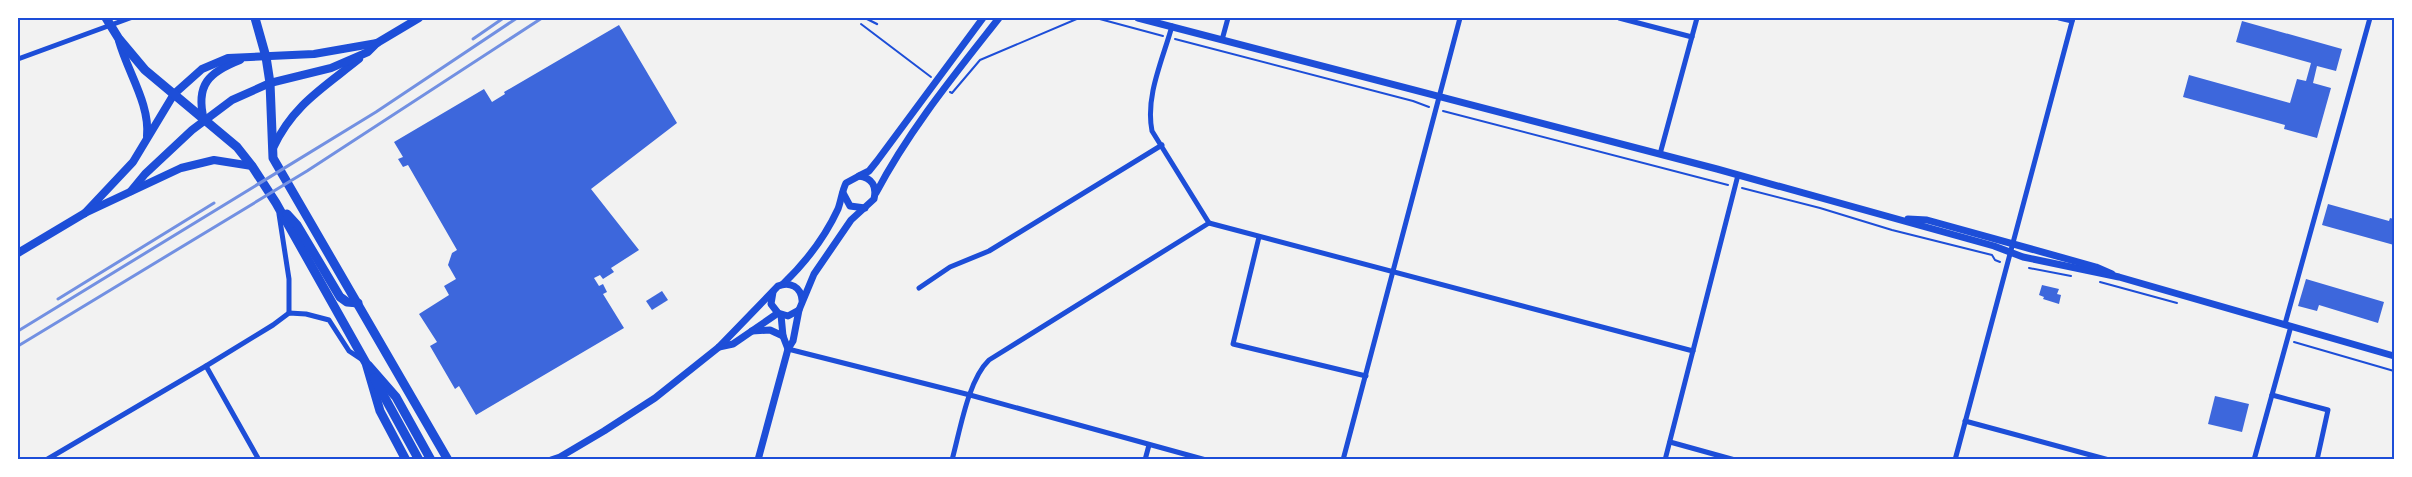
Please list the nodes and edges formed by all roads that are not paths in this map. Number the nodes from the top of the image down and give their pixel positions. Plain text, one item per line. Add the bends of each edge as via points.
1 (130, 18) edge
2 (255, 18) edge
3 (419, 18) edge
4 (864, 18) edge
5 (983, 18) edge
6 (999, 18) edge
7 (1138, 18) edge
8 (1228, 18) edge
9 (1460, 18) edge
10 (1619, 18) edge
11 (1697, 18) edge
12 (2059, 18) edge
13 (2370, 18) edge
14 (2073, 19) edge
15 (108, 21) edge
16 (877, 24) dead end
17 (1172, 26) junction
18 (1692, 37) junction
19 (119, 39) junction
20 (1222, 40) junction
21 (377, 42) junction
22 (958, 51) junction
23 (368, 52) junction
24 (266, 57) junction
25 (18, 58) edge
26 (247, 58) junction
27 (967, 59) junction
28 (270, 83) junction
29 (174, 94) junction
30 (1439, 98) junction
31 (204, 120) junction
32 (146, 141) junction
33 (1162, 146) junction
34 (271, 151) junction
35 (1660, 154) junction
36 (252, 166) junction
37 (1738, 175) junction
38 (859, 176) junction
39 (131, 191) junction
40 (843, 193) junction
41 (876, 193) junction
42 (276, 203) junction
43 (865, 208) junction
44 (86, 213) junction
45 (1900, 219) junction
46 (1209, 223) junction
47 (1258, 237) junction
48 (2013, 243) junction
49 (2010, 252) junction
50 (18, 253) edge
51 (1394, 271) junction
52 (2119, 277) junction
53 (783, 284) junction
54 (919, 288) dead end
55 (773, 292) junction
56 (802, 301) junction
57 (358, 303) junction
58 (799, 310) junction
59 (289, 313) junction
60 (779, 314) junction
61 (2288, 325) junction
62 (751, 331) junction
63 (783, 336) junction
64 (719, 347) junction
65 (788, 349) junction
66 (1693, 351) junction
67 (2394, 356) edge
68 (366, 363) junction
69 (206, 366) junction
70 (1366, 376) junction
71 (970, 395) junction
72 (2272, 395) junction
73 (1965, 421) junction
74 (1670, 442) junction
75 (1149, 445) junction
76 (559, 458) edge
77 (46, 460) edge
78 (259, 460) edge
79 (406, 460) edge
80 (419, 460) edge
81 (431, 460) edge
82 (448, 460) edge
83 (551, 460) edge
84 (758, 460) edge
85 (952, 460) edge
86 (1145, 460) edge
87 (1206, 460) edge
88 (1343, 460) edge
89 (1665, 460) edge
90 (1735, 460) edge
91 (1955, 460) edge
92 (2109, 460) edge
93 (2254, 460) edge
94 (2317, 460) edge

1 - 15 street
2 - 24 main road
3 - 21 main road
4 - 16 lane
5 - 22 street
6 - 27 street
7 - 17 street
8 - 20 street
9 - 30 street
10 - 18 street
11 - 18 street
12 - 14 street
13 - 61 street
14 - 48 street
15 - 19 main road
15 - 25 street
17 - 20 street
17 - 33 street via 1150,104 1152,130
18 - 35 street
19 - 29 main road via 145,70
19 - 32 main road via 125,64 148,117
20 - 30 street
21 - 23 main road
21 - 24 main road via 314,54
22 - 27 street
22 - 38 street via 877,161
23 - 28 main road via 331,68
23 - 34 main road via 298,108
24 - 26 main road
24 - 28 main road
26 - 29 main road via 228,58 210,65 192,76
26 - 31 main road via 214,72 205,83 200,106
27 - 41 street via 891,164
28 - 31 main road via 245,92
28 - 34 main road
29 - 31 main road
29 - 32 main road
30 - 35 street
30 - 51 street
31 - 36 main road via 237,147
31 - 39 main road
32 - 44 main road via 117,182
33 - 46 street
33 - 54 street via 989,252 950,267
34 - 57 main road
35 - 37 street
36 - 39 main road via 222,160 196,163
36 - 42 main road
37 - 45 street
37 - 66 street
38 - 40 street via 846,183
38 - 41 street via 873,183
39 - 44 main road
40 - 43 street via 850,206
40 - 53 street via 823,234 796,272
41 - 43 street
42 - 57 main road via 297,225 340,297 347,302
42 - 59 street via 287,263
42 - 68 main road
43 - 56 street via 851,220 832,246
44 - 50 main road
45 - 48 street via 1927,220
45 - 49 street
46 - 47 street
46 - 71 street via 990,360
47 - 51 street
47 - 70 street via 1233,344
48 - 49 street
48 - 52 street
49 - 52 street via 2094,274
49 - 73 street
51 - 66 street
51 - 70 street
52 - 61 street
53 - 55 street
53 - 56 street via 792,284 799,290
55 - 60 street via 771,304
55 - 64 street
56 - 58 street
57 - 82 main road
58 - 60 street via 792,315
58 - 65 street via 793,341
59 - 68 street via 329,320 349,351
59 - 69 street
60 - 62 street
60 - 63 street
61 - 67 street
61 - 72 street
62 - 63 street via 770,330
62 - 64 street via 733,344
63 - 65 street
64 - 76 street via 655,398
65 - 71 street
65 - 84 street
66 - 74 street
68 - 79 main road via 380,411
68 - 80 main road
68 - 81 main road via 396,397
69 - 77 street
69 - 78 street
70 - 88 street
71 - 75 street
71 - 85 street
72 - 93 street
72 - 94 street via 2328,410
73 - 91 street
73 - 92 street
74 - 89 street
74 - 90 street
75 - 86 street
75 - 87 street
76 - 83 street

